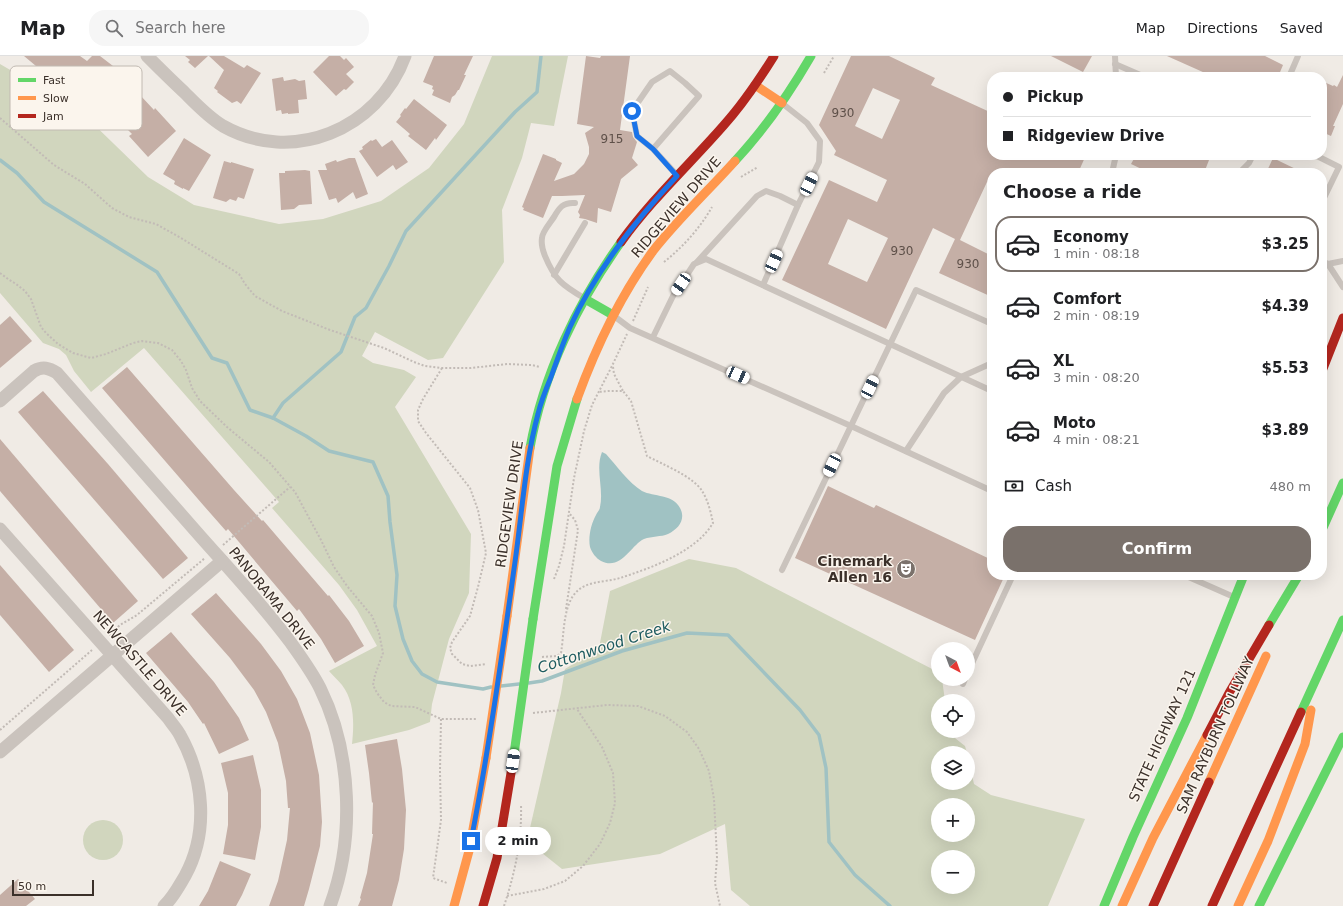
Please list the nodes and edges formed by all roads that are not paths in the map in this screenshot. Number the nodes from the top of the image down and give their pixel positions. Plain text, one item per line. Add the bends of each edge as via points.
1 (147, 56) edge
2 (403, 56) edge
3 (774, 56) edge
4 (811, 56) edge
5 (1298, 56) edge
6 (1116, 58) edge
7 (1116, 72) edge
8 (1137, 72) edge
9 (1291, 72) edge
10 (755, 85) junction
11 (782, 103) junction
12 (653, 149) junction
13 (1250, 160) edge
14 (1325, 160) edge
15 (1244, 168) edge
16 (677, 176) junction
17 (1327, 192) edge
18 (575, 203) dead end
19 (798, 205) junction
20 (585, 223) dead end
21 (1343, 261) edge
22 (1327, 262) edge
23 (694, 264) junction
24 (1327, 265) edge
25 (554, 275) junction
26 (762, 285) junction
27 (1343, 287) edge
28 (585, 299) junction
29 (613, 315) junction
30 (1343, 318) edge
31 (987, 322) edge
32 (653, 338) junction
33 (890, 345) junction
34 (1327, 358) edge
35 (987, 364) edge
36 (961, 377) junction
37 (987, 389) edge
38 (0, 401) edge
39 (851, 426) junction
40 (906, 451) junction
41 (1343, 483) edge
42 (987, 489) edge
43 (1327, 519) edge
44 (0, 529) edge
45 (218, 557) junction
46 (782, 570) dead end
47 (1011, 580) edge
48 (1196, 580) edge
49 (1242, 580) edge
50 (1297, 580) edge
51 (1298, 580) edge
52 (1236, 597) junction
53 (1343, 620) edge
54 (1279, 626) dead end
55 (1269, 647) dead end
56 (112, 655) junction
57 (975, 657) edge
58 (1318, 678) junction
59 (1343, 737) edge
60 (0, 752) edge
61 (164, 906) edge
62 (330, 906) edge
63 (454, 906) edge
64 (483, 906) edge
65 (1104, 906) edge
66 (1122, 906) edge
67 (1152, 906) edge
68 (1212, 906) edge
69 (1238, 906) edge
70 (1259, 906) edge

1 - 2 street via 210,117 223,126 253,138 277,142 322,137 357,120 374,106 385,92 398,73
3 - 10 main road, RIDGEVIEW DRIVE
4 - 11 main road, RIDGEVIEW DRIVE
5 - 9 lane
6 - 7 lane
6 - 8 lane
10 - 11 main road
10 - 16 main road, RIDGEVIEW DRIVE via 726,123
11 - 19 lane via 807,123 820,141 819,162
11 - 29 main road, RIDGEVIEW DRIVE via 744,151 666,237 635,278
12 - 12 lane via 699,96 670,71 652,82 632,111 637,136
12 - 16 lane
13 - 15 lane
14 - 17 lane via 1339,167
16 - 28 main road, RIDGEVIEW DRIVE via 627,234
18 - 25 lane via 570,202 560,207 541,237 542,249
19 - 23 lane via 766,191 757,196
19 - 26 lane
20 - 25 lane
21 - 22 lane
23 - 26 lane via 706,259
23 - 32 lane via 673,296
24 - 27 lane
25 - 28 lane via 561,283
26 - 33 lane
28 - 29 main road
28 - 63 main road, RIDGEVIEW DRIVE, bridge via 563,345 538,414 528,464 486,758 469,852
29 - 32 lane via 630,328
29 - 64 main road, RIDGEVIEW DRIVE, bridge via 585,376 557,465 497,858
30 - 34 main road
31 - 33 lane via 916,290
32 - 39 lane
33 - 36 lane
33 - 39 lane
35 - 36 lane
36 - 37 lane
36 - 40 lane via 944,394
38 - 45 street, PANORAMA DRIVE via 39,368 51,369 57,373
39 - 40 lane
39 - 46 lane
40 - 42 lane
41 - 43 main road
44 - 56 street, NEWCASTLE DRIVE
45 - 56 street
45 - 62 street, PANORAMA DRIVE via 266,610 302,658 320,688 332,717 342,754 347,812 341,869
47 - 57 lane
48 - 52 lane
49 - 52 main road, STATE HIGHWAY 121
50 - 66 main road via 1229,693 1152,838
51 - 54 main road
52 - 65 main road, STATE HIGHWAY 121 via 1187,718 1132,836
53 - 58 main road
55 - 67 main road, SAM RAYBURN TOLLWAY
56 - 60 street
56 - 61 street, NEWCASTLE DRIVE via 180,735 198,783 201,803 198,843 191,865
58 - 68 main road
58 - 69 main road via 1305,744 1268,841
59 - 70 main road

